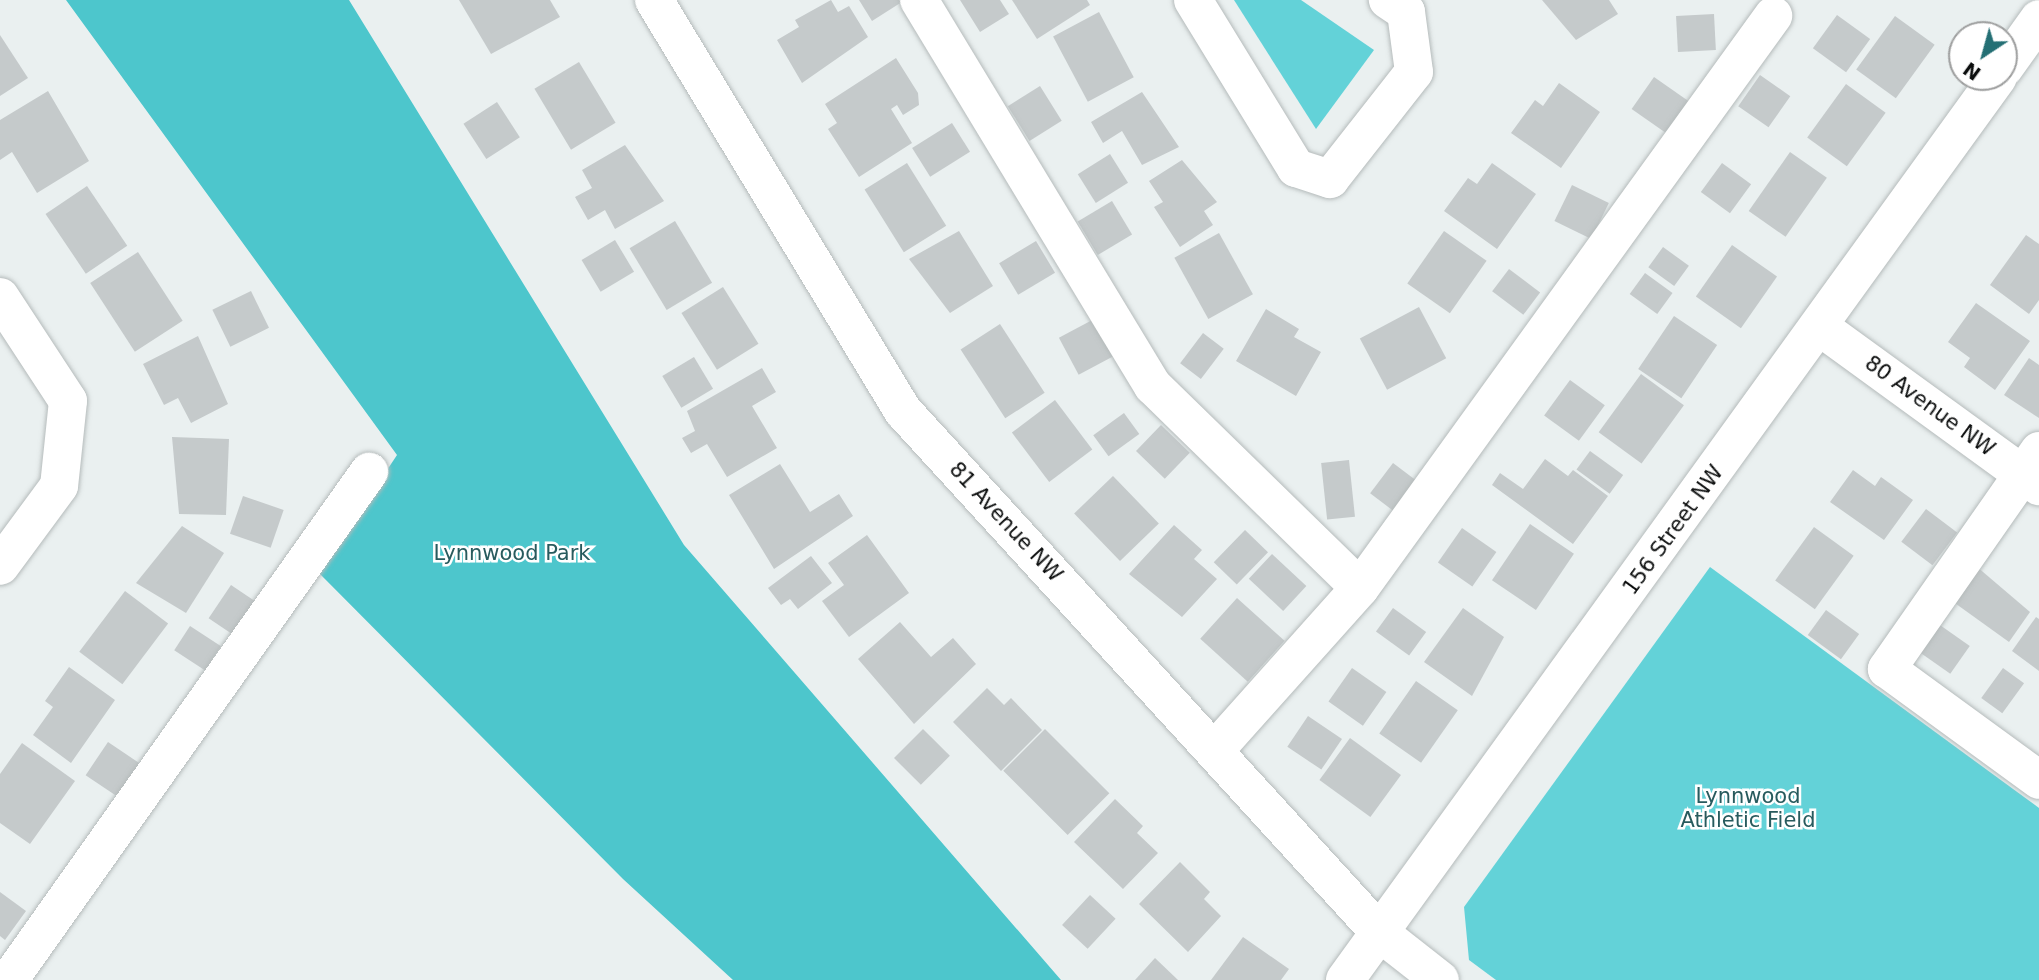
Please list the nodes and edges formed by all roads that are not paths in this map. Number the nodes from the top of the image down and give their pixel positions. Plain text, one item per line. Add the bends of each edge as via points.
1 (654, 0) edge
2 (919, 0) edge
3 (1193, 0) edge
4 (1388, 0) edge
5 (1769, 5) edge
6 (2039, 19) edge
7 (2018, 48) edge
8 (1988, 91) edge
9 (0, 297) edge
10 (1820, 327) junction
11 (2034, 471) edge
12 (369, 472) dead end
13 (0, 566) edge
14 (1360, 588) junction
15 (1215, 750) junction
16 (2039, 780) edge
17 (1380, 933) junction
18 (9, 980) edge
19 (1345, 980) edge
20 (1440, 980) edge

1 - 15 street, 81 Avenue NW via 903,411
2 - 14 street via 1153,386
3 - 4 street via 1296,168 1330,179 1414,72 1406,12
5 - 14 street
6 - 7 street
8 - 10 street, 156 Street NW
9 - 13 street via 68,401 59,486
10 - 11 street, 80 Avenue NW
10 - 17 street, 156 Street NW
11 - 16 street via 1887,669
12 - 18 street
14 - 15 street
15 - 17 street, 81 Avenue NW
17 - 19 street, 156 Street NW
17 - 20 street, 81 Avenue NW

